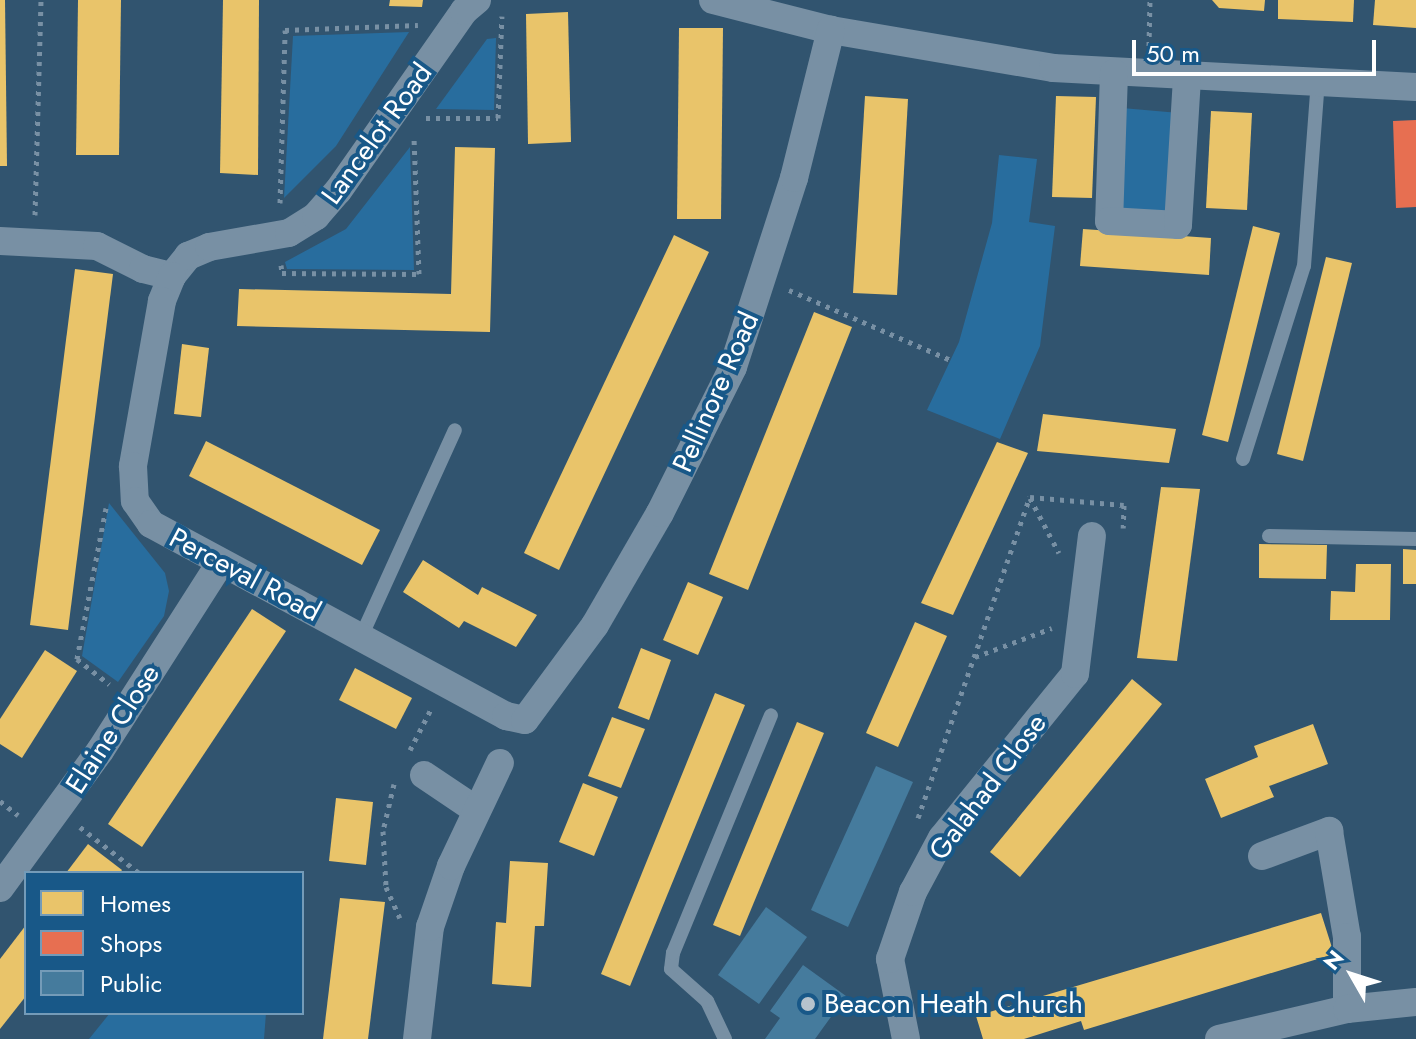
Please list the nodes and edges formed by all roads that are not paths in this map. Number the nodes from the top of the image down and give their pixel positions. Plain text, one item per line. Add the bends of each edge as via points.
1 (477, 0) edge
2 (713, 0) edge
3 (831, 30) junction
4 (1114, 73) junction
5 (1187, 78) junction
6 (1318, 81) junction
7 (1416, 87) edge
8 (0, 241) edge
9 (172, 276) junction
10 (455, 430) dead end
11 (1243, 459) dead end
12 (1092, 536) road end
13 (1269, 536) dead end
14 (1416, 539) edge
15 (219, 565) junction
16 (361, 637) junction
17 (771, 715) dead end
18 (525, 720) joint
19 (500, 763) dead end
20 (413, 770) road end
21 (476, 810) junction
22 (1262, 856) dead end
23 (0, 888) edge
24 (1416, 1002) edge
25 (1347, 1009) junction
26 (417, 1039) edge
27 (725, 1039) edge
28 (906, 1039) edge
29 (1219, 1039) edge

1 - 9 street, Lancelot Road via 323,208 278,237 209,247 188,256
2 - 3 street
3 - 4 street via 1053,68
3 - 18 street, Pellinore Road via 764,279 733,367 660,513 595,625
4 - 5 street
4 - 5 street via 1109,221 1178,225
5 - 6 street
6 - 7 street
6 - 11 lane via 1304,266
8 - 9 street via 97,246 143,269
9 - 15 street, Perceval Road via 162,301 134,474 135,501 151,524
10 - 16 lane
12 - 28 street, Galahad Close via 1075,674 942,838 890,959
13 - 14 lane
15 - 16 street, Perceval Road
15 - 23 street, Elaine Close via 59,811
16 - 18 street, Perceval Road via 506,716
17 - 27 lane via 673,953 671,969 707,1001
19 - 21 street
20 - 21 street
21 - 26 street via 443,890 427,948
22 - 25 street via 1329,831 1347,937
24 - 25 street
25 - 29 street

